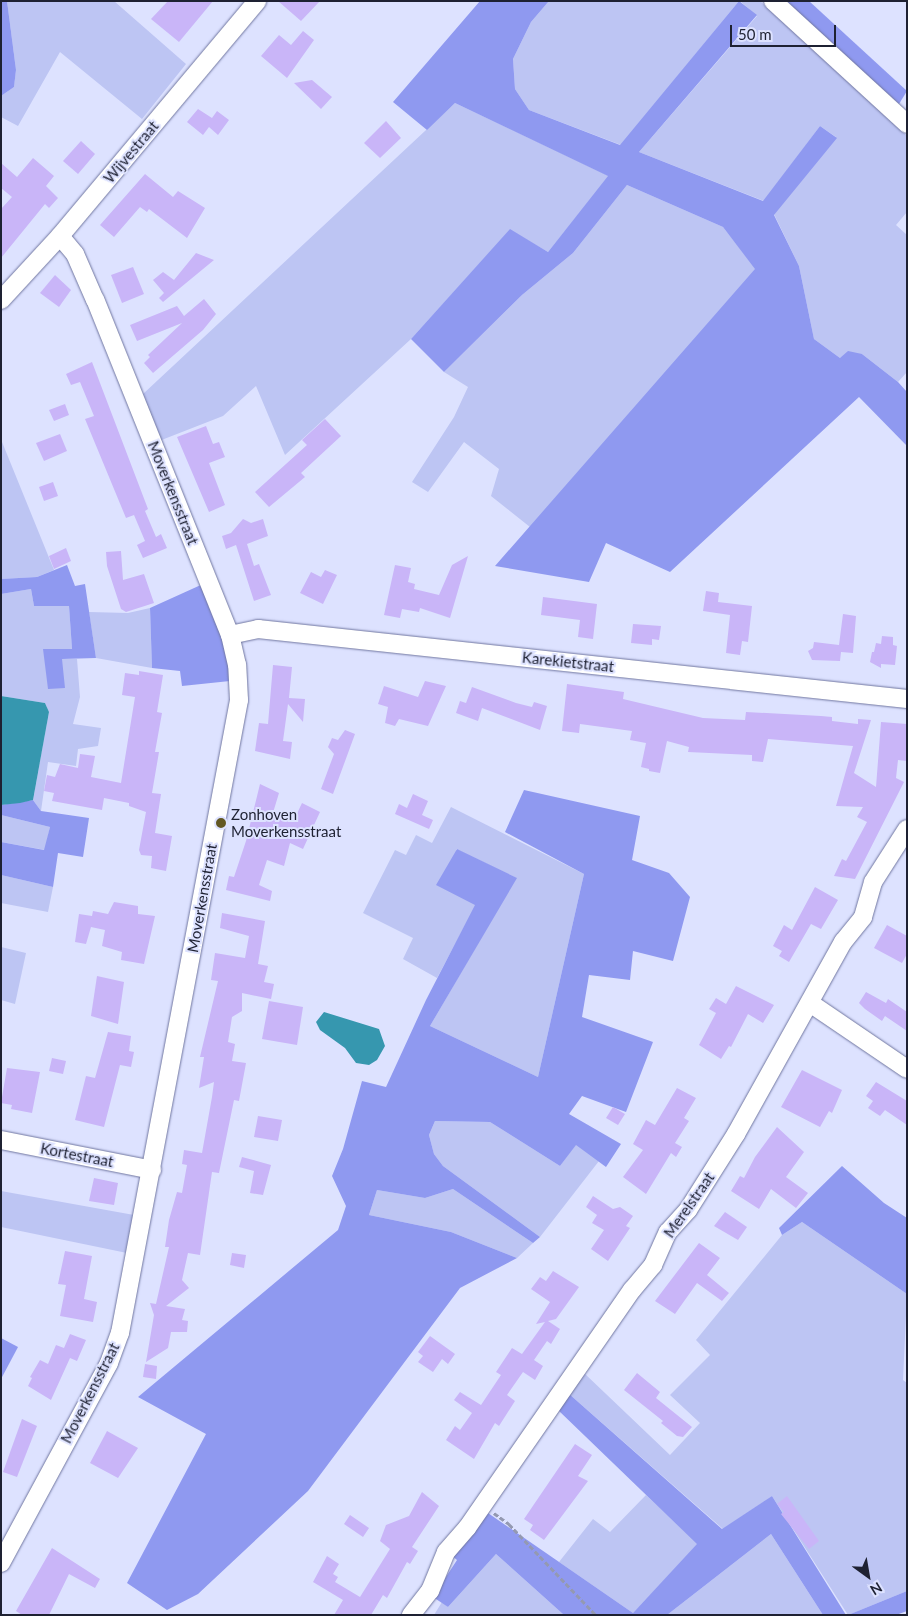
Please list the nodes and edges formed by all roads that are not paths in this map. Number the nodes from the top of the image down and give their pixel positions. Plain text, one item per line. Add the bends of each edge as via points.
1 (257, 1) edge
2 (773, 1) edge
3 (907, 124) edge
4 (60, 236) junction
5 (1, 300) edge
6 (230, 635) junction
7 (907, 699) edge
8 (907, 829) edge
9 (810, 1003) junction
10 (907, 1069) edge
11 (1, 1140) edge
12 (152, 1170) junction
13 (1, 1563) edge
14 (412, 1615) edge

1 - 4 street, Wijvestraat
2 - 3 street
4 - 5 street, Wijvestraat
4 - 6 street, Moverkensstraat via 75,254 95,300
6 - 7 street, Karekietstraat via 258,629
6 - 12 street, Moverkensstraat via 237,666 239,700
8 - 9 street, Merelstraat via 873,882 863,917 844,942
9 - 10 street
9 - 14 street, Merelstraat via 736,1134 688,1210 668,1232 653,1265 446,1552 430,1591
11 - 12 street, Kortestraat
12 - 13 street, Moverkensstraat via 120,1333 109,1363

